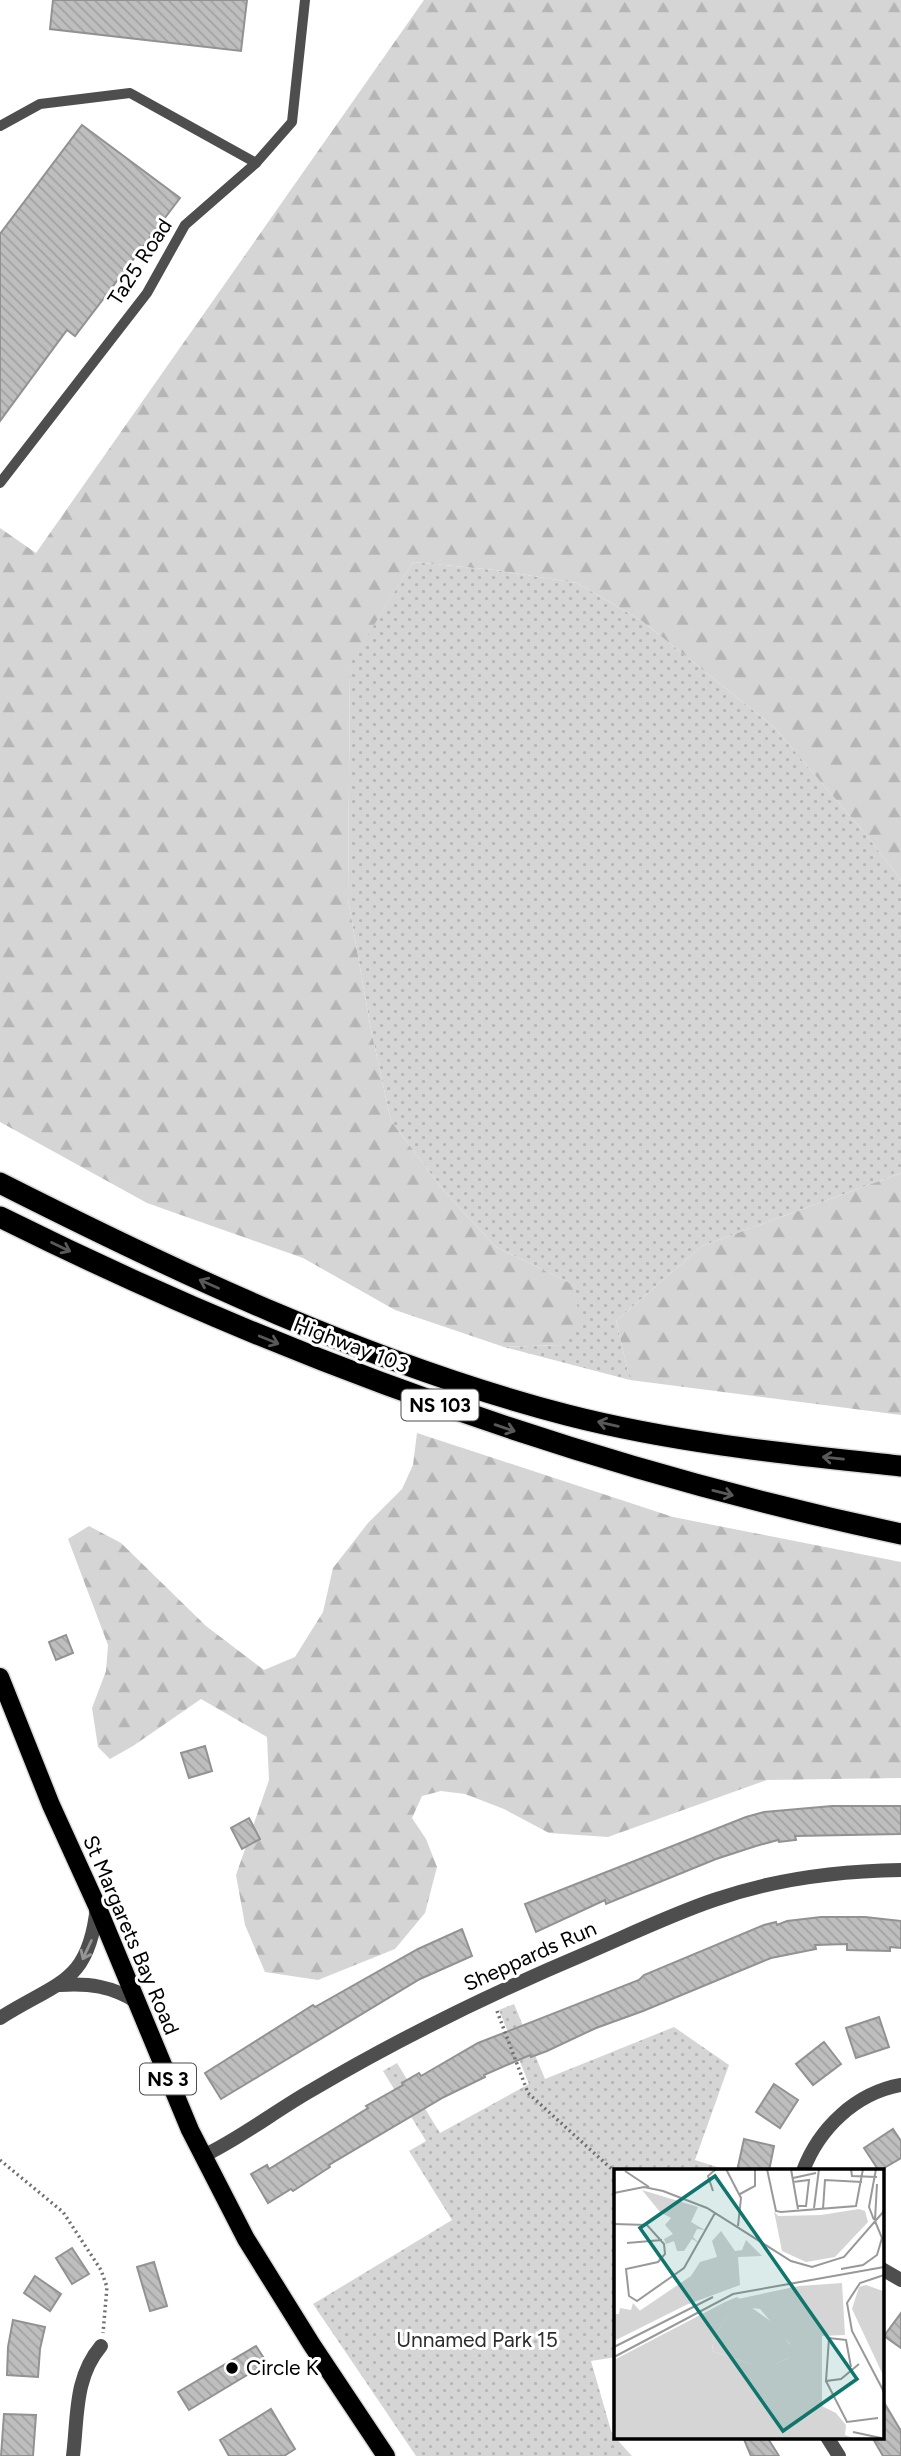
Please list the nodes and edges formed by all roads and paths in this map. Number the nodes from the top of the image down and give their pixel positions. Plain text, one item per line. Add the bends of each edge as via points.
1 (305, 0) edge
2 (0, 126) edge
3 (256, 163) junction
4 (0, 483) edge
5 (0, 1183) edge
6 (0, 1217) edge
7 (901, 1466) edge
8 (901, 1534) edge
9 (0, 1677) edge
10 (901, 1870) edge
11 (97, 1906) junction
12 (60, 1985) junction
13 (491, 1996) junction
14 (137, 2002) junction
15 (0, 2018) edge
16 (901, 2085) edge
17 (204, 2156) junction
18 (0, 2160) edge
19 (804, 2169) edge
20 (614, 2171) edge
21 (884, 2270) edge
22 (901, 2280) edge
23 (101, 2346) joint
24 (828, 2438) edge
25 (73, 2456) edge
26 (386, 2456) edge
27 (839, 2456) edge

1 - 3 lane, Ta25 Road via 292,122
2 - 3 lane via 40,104 131,93
3 - 4 lane, Ta25 Road via 185,225 147,293
7 -> 5 highway, Highway 103 / NS 103 via 692,1440 524,1402 243,1300
6 -> 8 highway, Highway 103 / NS 103 via 210,1316 459,1412 677,1481
9 - 11 main road, St Margarets Bay Road / NS 3
10 - 13 street, Sheppards Run via 807,1877 716,1899
11 -> 12 street via 87,1954
11 - 14 main road, St Margarets Bay Road / NS 3
12 - 14 street via 95,1984
12 - 15 street
13 - 17 street, Sheppards Run via 387,2048
13 - 20 path via 528,2093
14 - 17 main road, St Margarets Bay Road / NS 3
16 - 19 street via 870,2093 850,2107 817,2144
17 - 26 main road, St Margarets Bay Road / NS 3 via 246,2239
18 - 23 path via 64,2212 101,2270 107,2287
21 - 22 street
23 - 25 street via 82,2377
24 - 27 street

